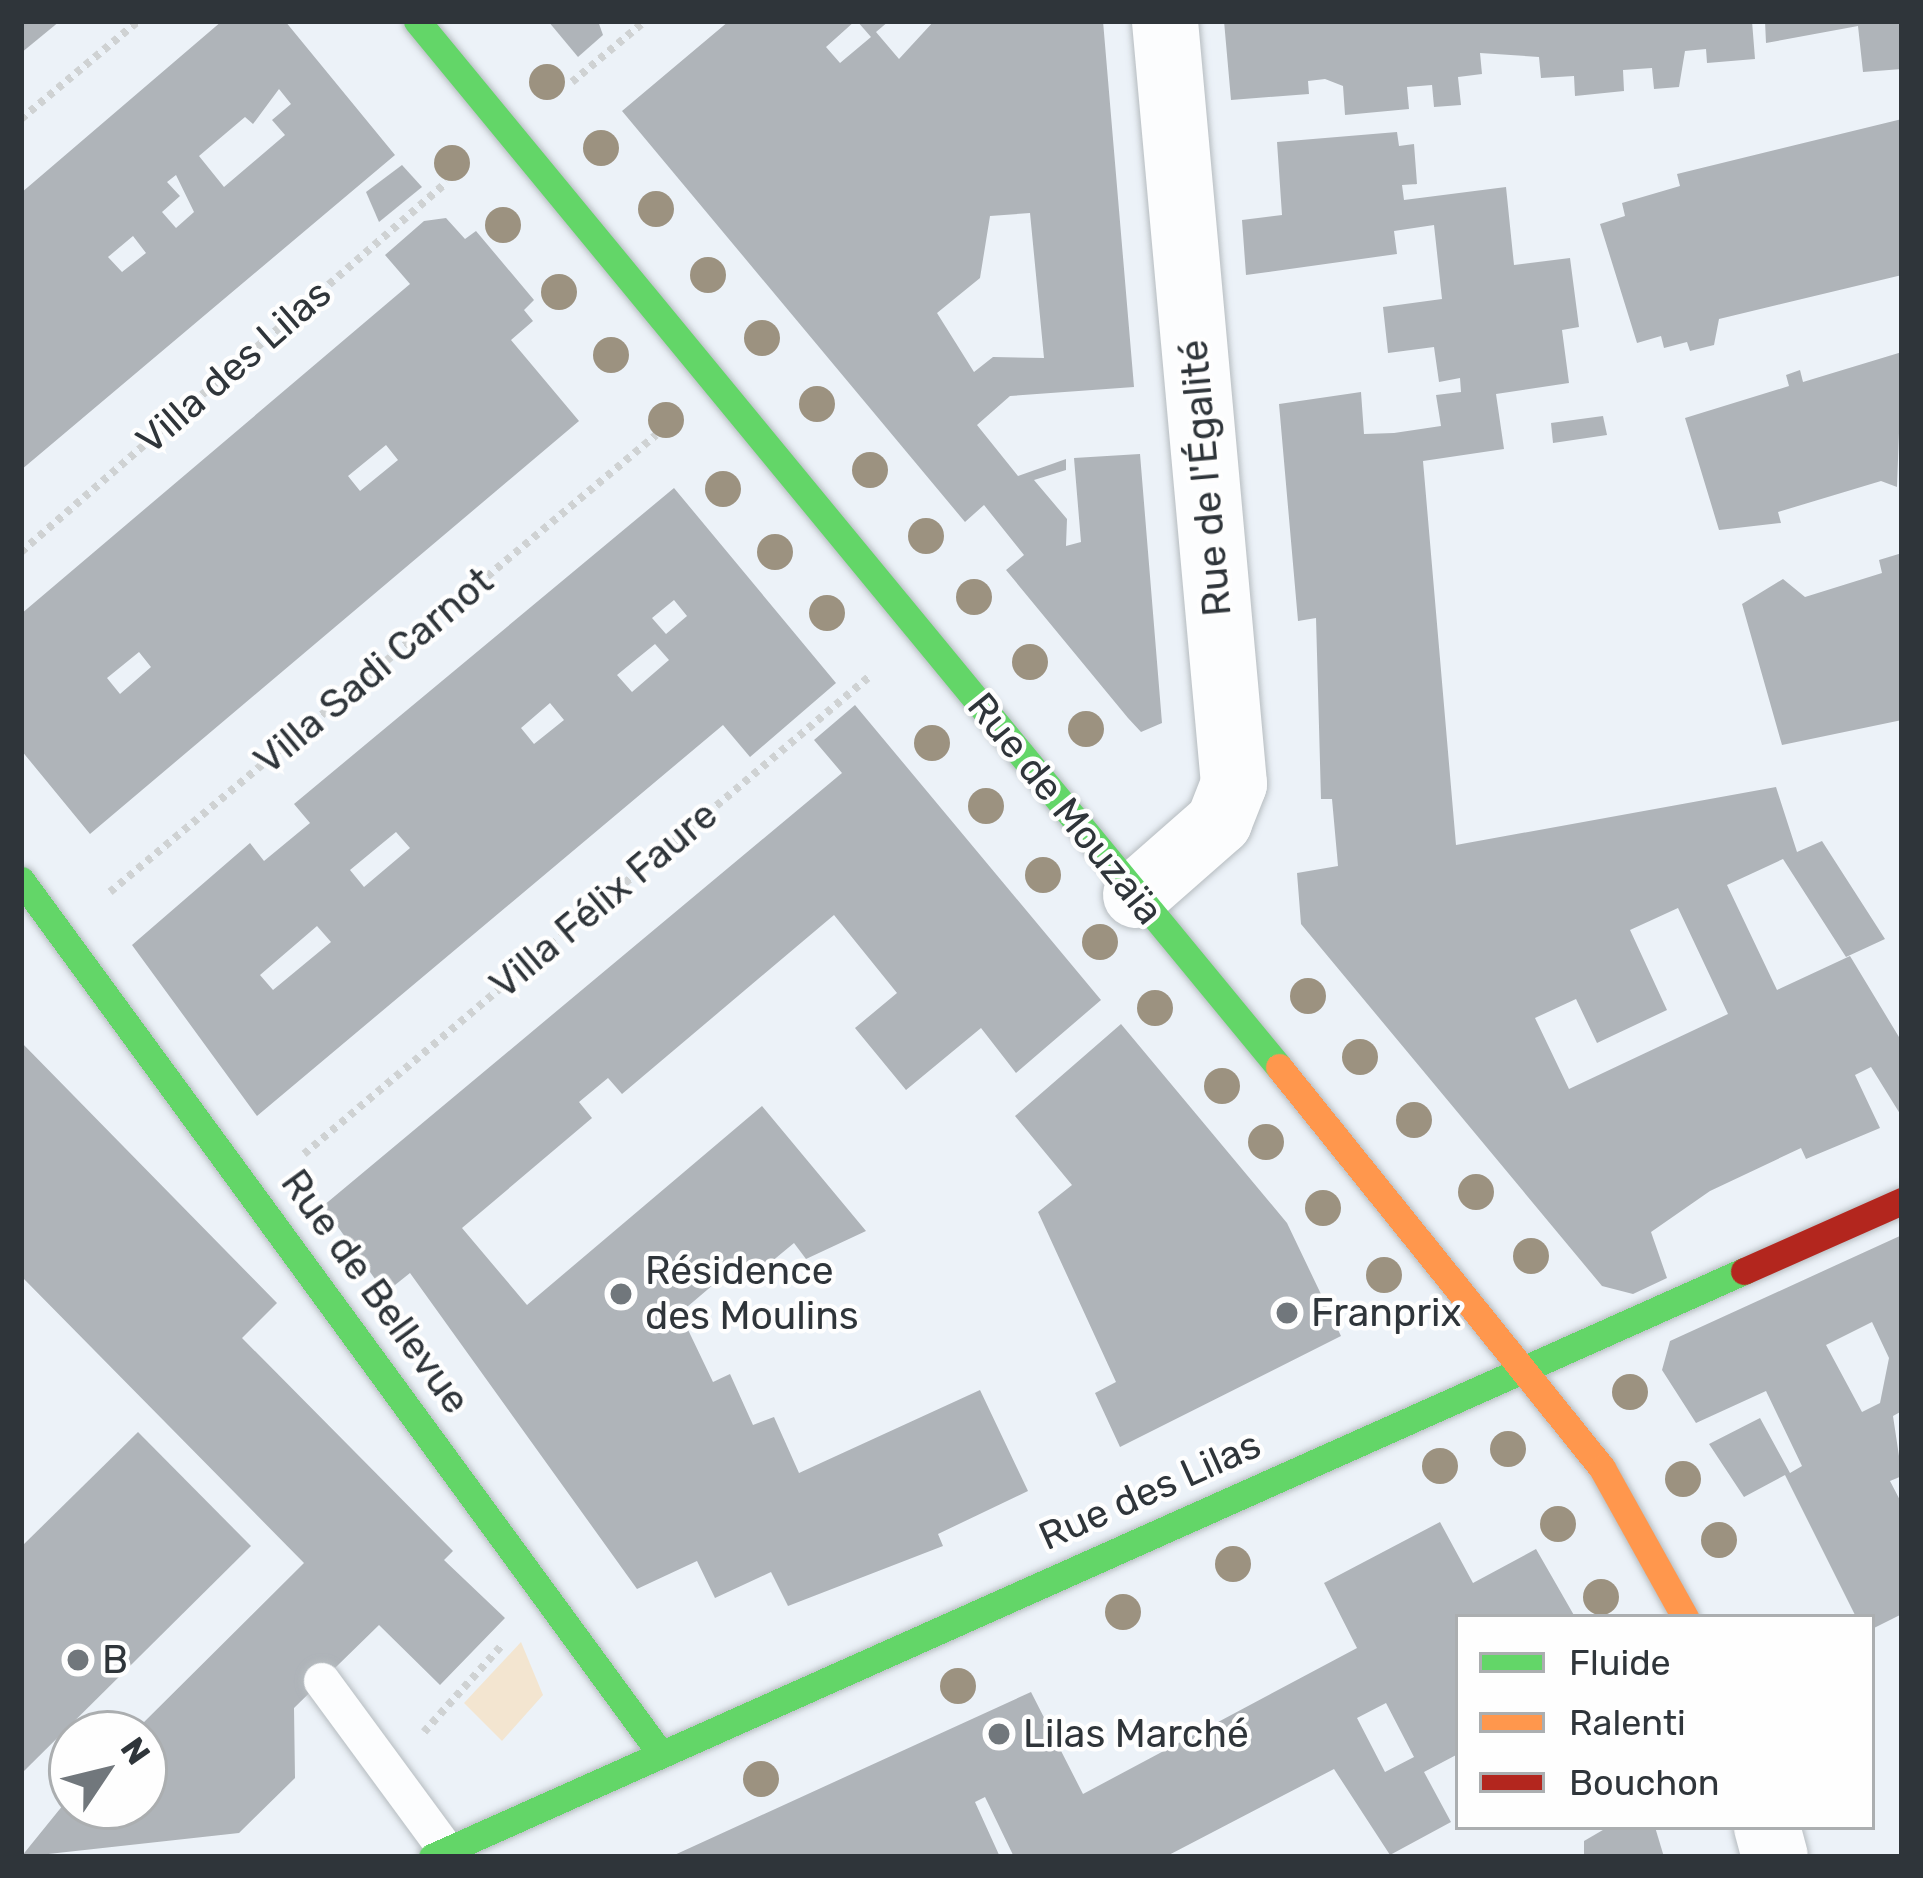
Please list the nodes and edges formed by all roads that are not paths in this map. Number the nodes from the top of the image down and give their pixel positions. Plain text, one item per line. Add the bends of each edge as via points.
1 (417, 21) edge
2 (1165, 21) edge
3 (21, 880) edge
4 (1136, 895) junction
5 (1902, 1201) edge
6 (1525, 1366) junction
7 (1683, 1614) edge
8 (322, 1681) dead end
9 (661, 1754) junction
10 (439, 1854) edge

1 - 4 street, Rue de Mouzaïa
2 - 4 street, Rue de l'Égalité via 1234,784 1219,822
3 - 9 street, Rue de Bellevue
4 - 6 street, Rue de Mouzaïa
5 - 6 street, Rue des Lilas
6 - 7 street, Rue de Mouzaïa via 1602,1468
6 - 9 street, Rue des Lilas
8 - 10 lane
9 - 10 street, Rue des Lilas

